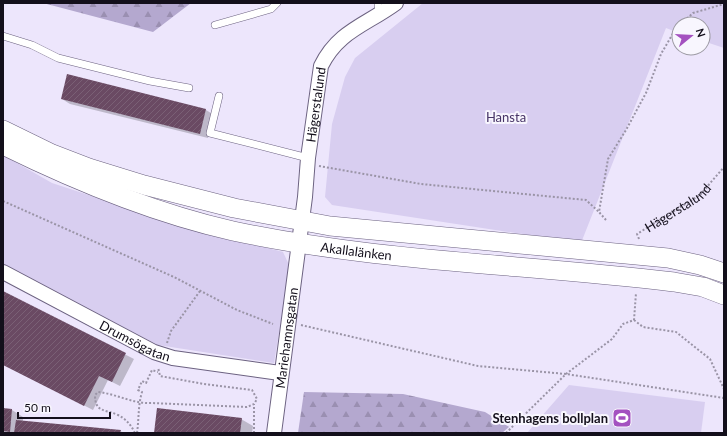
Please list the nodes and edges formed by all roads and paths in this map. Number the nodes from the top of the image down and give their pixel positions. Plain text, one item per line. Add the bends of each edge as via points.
1 (277, 3) edge
2 (396, 3) edge
3 (724, 4) edge
4 (379, 9) edge
5 (690, 16) edge
6 (215, 25) dead end
7 (3, 36) edge
8 (671, 37) edge
9 (189, 88) dead end
10 (219, 96) dead end
11 (3, 130) edge
12 (3, 145) edge
13 (307, 161) junction
14 (724, 167) edge
15 (3, 201) edge
16 (599, 212) junction
17 (606, 220) dead end
18 (302, 221) junction
19 (639, 240) dead end
20 (299, 244) junction
21 (3, 272) edge
22 (724, 273) edge
23 (200, 291) junction
24 (636, 292) dead end
25 (724, 295) edge
26 (634, 320) junction
27 (273, 324) dead end
28 (301, 325) dead end
29 (165, 348) dead end
30 (159, 366) dead end
31 (158, 372) junction
32 (280, 374) junction
33 (566, 374) junction
34 (724, 389) edge
35 (724, 398) edge
36 (139, 404) junction
37 (254, 404) junction
38 (136, 433) edge
39 (254, 433) edge
40 (274, 433) edge
41 (506, 433) edge

1 - 6 lane via 270,9
2 - 4 street, Hägerstalund
3 - 5 path
4 - 13 street, Hägerstalund via 336,42 321,66
7 - 9 lane via 32,45 58,58
8 - 16 path via 661,54 646,93 608,159
10 - 13 lane via 210,133
11 - 18 main road, Akallalänken via 50,153 137,183 234,208
12 - 20 main road, Akallalänken via 63,174 145,205 231,230
13 - 16 path via 421,184 586,200
13 - 18 street, Hägerstalund
14 - 19 path, Hägerstalund via 700,195 637,234
15 - 23 path
16 - 17 path
18 - 20 street, Hägerstalund
18 - 22 main road, Akallalänken via 330,226 668,258
20 - 25 main road, Akallalänken via 674,282
20 - 32 street, Mariehamnsgatan
21 - 32 street, Drumsögatan via 154,352 173,358
23 - 27 path
23 - 29 path via 171,331
24 - 26 path
26 - 33 path via 623,324 612,339
26 - 34 path via 643,326 676,332 710,359
28 - 33 path via 478,366
30 - 31 path
31 - 36 path via 152,370 146,383 142,381 138,390 142,392
31 - 37 path via 160,376 165,377 252,390 257,399
32 - 40 street, Mariehamnsgatan
33 - 35 path
33 - 41 path
36 - 37 path via 247,407
36 - 38 path
36 - 38 path via 105,393 98,392 95,395 95,403 99,409 118,416 130,424
37 - 39 path

